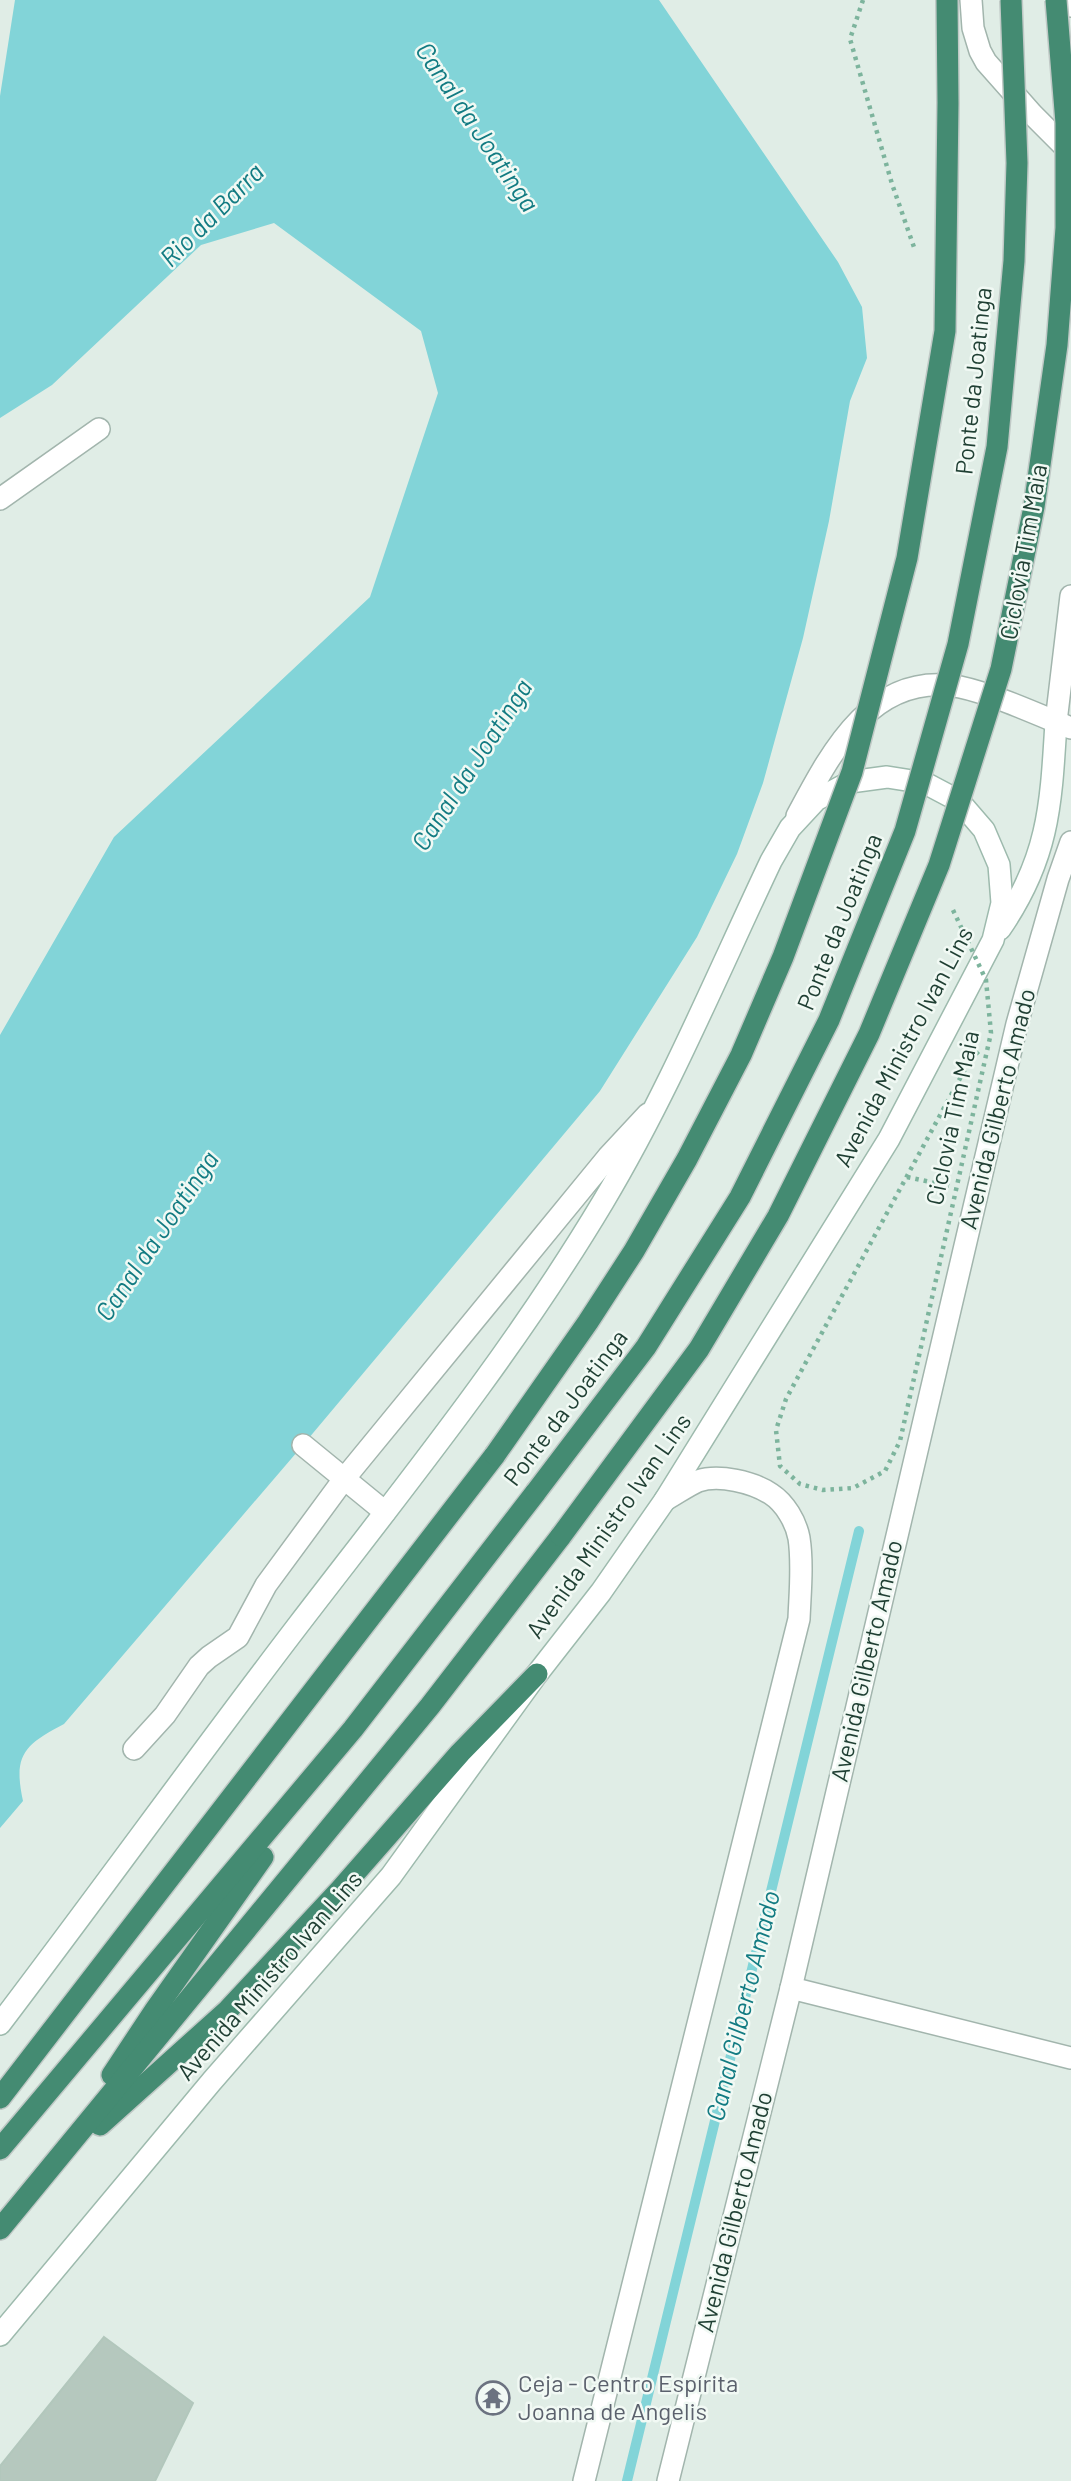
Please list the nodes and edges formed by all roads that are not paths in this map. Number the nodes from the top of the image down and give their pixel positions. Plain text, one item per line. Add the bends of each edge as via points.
1 (947, 0) edge
2 (971, 0) edge
3 (1011, 0) edge
4 (1056, 0) edge
5 (1067, 0) edge
6 (1071, 6) edge
7 (1071, 153) edge
8 (99, 429) dead end
9 (0, 499) edge
10 (1071, 596) edge
11 (1063, 725) edge
12 (790, 828) junction
13 (1071, 842) edge
14 (993, 940) junction
15 (658, 1103) junction
16 (303, 1445) dead end
17 (344, 1479) junction
18 (666, 1500) junction
19 (384, 1513) junction
20 (537, 1674) junction
21 (352, 1729) junction
22 (134, 1749) dead end
23 (791, 1988) junction
24 (0, 2024) edge
25 (1071, 2059) edge
26 (0, 2098) edge
27 (0, 2149) edge
28 (54, 2165) junction
29 (34, 2189) junction
30 (0, 2229) edge
31 (0, 2242) edge
32 (0, 2335) edge
33 (584, 2481) edge
34 (668, 2481) edge

1 - 26 highway, Ponte da Joatinga, bridge via 945,331 907,558 852,772 741,1055 687,1159 614,1281 495,1455
2 - 7 street via 973,28 986,62
3 - 21 highway, Ponte da Joatinga, bridge via 1017,163 1014,261 997,447 958,644 905,831 830,1020 740,1197 646,1347
4 - 28 highway, Avenida Ministro Ivan Lins, bridge via 1066,123 1066,228 1057,345 1034,507 1001,669 943,852 869,1034 778,1216 699,1349 430,1706
5 - 6 street
8 - 9 street
10 - 11 street
11 - 12 street via 957,687 903,691 853,725
11 - 14 street via 1043,844 1019,902
12 - 14 street, Avenida Ministro Ivan Lins via 816,800 850,782 887,776 925,783 959,801 984,830 999,865 1002,903
12 - 15 street, Avenida Ministro Ivan Lins
13 - 23 street, Avenida Gilberto Amado via 1017,1024
14 - 18 street, Avenida Ministro Ivan Lins via 890,1139
15 - 17 street via 608,1157
15 - 19 street, Avenida Ministro Ivan Lins via 543,1299
16 - 17 street
17 - 19 street
17 - 22 street via 266,1585 238,1637 200,1666
18 - 20 street, Avenida Ministro Ivan Lins
18 - 33 street via 700,1480 724,1479 771,1494 789,1512 799,1537 799,1619
19 - 24 street, Avenida Ministro Ivan Lins
20 - 28 highway via 228,2010
20 - 32 street, Avenida Ministro Ivan Lins via 391,1877
21 - 27 highway
21 - 28 highway via 155,2010
23 - 25 street
23 - 34 street, Avenida Gilberto Amado
28 - 29 highway, Avenida Ministro Ivan Lins
29 - 30 highway, Avenida Ministro Ivan Lins
29 - 31 highway

